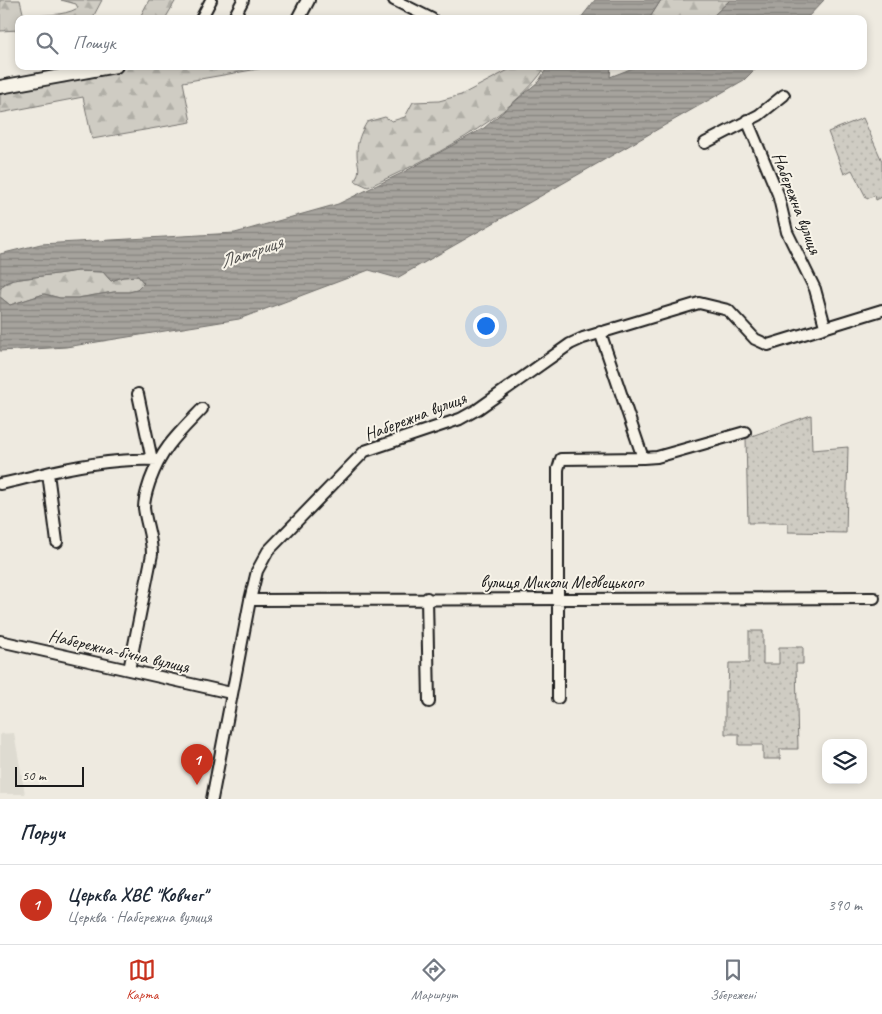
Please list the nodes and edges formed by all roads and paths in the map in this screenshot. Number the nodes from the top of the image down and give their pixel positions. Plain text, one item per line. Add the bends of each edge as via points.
1 (211, 0) edge
2 (243, 0) edge
3 (308, 0) edge
4 (394, 0) edge
5 (203, 15) edge
6 (235, 15) edge
7 (300, 15) edge
8 (424, 15) edge
9 (94, 70) edge
10 (0, 87) edge
11 (784, 95) dead end
12 (747, 120) junction
13 (705, 143) dead end
14 (882, 310) edge
15 (825, 326) junction
16 (600, 332) junction
17 (138, 394) dead end
18 (202, 409) dead end
19 (745, 432) dead end
20 (643, 458) junction
21 (155, 460) junction
22 (48, 473) junction
23 (0, 484) edge
24 (57, 542) dead end
25 (427, 598) junction
26 (874, 598) dead end
27 (557, 599) junction
28 (250, 600) junction
29 (0, 641) edge
30 (129, 670) junction
31 (231, 693) junction
32 (558, 698) dead end
33 (429, 702) dead end
34 (212, 799) edge

1 - 5 street
2 - 6 street
3 - 7 street
4 - 8 street
9 - 10 street
11 - 12 street
12 - 13 street
12 - 15 street, Набережна вулиця via 778,194 787,232 815,289
14 - 15 street, Набережна вулиця
15 - 16 street, Набережна вулиця via 768,345 754,339 728,310 699,303
16 - 20 street
16 - 28 street, Набережна вулиця via 570,344 460,419 365,451 268,551 257,571
17 - 21 street
18 - 21 street
19 - 20 street
20 - 27 street via 561,458 558,469
21 - 22 street via 104,463
21 - 30 street via 144,498 152,554
22 - 23 street
22 - 24 street
25 - 27 street, вулиця Миколи Медвецького
25 - 28 street, вулиця Миколи Медвецького
25 - 33 street
26 - 27 street, вулиця Миколи Медвецького
27 - 32 street
28 - 31 street, Набережна вулиця
29 - 30 street, Набережна-бічна вулиця
30 - 31 street, Набережна-бічна вулиця
31 - 34 street, Набережна вулиця

